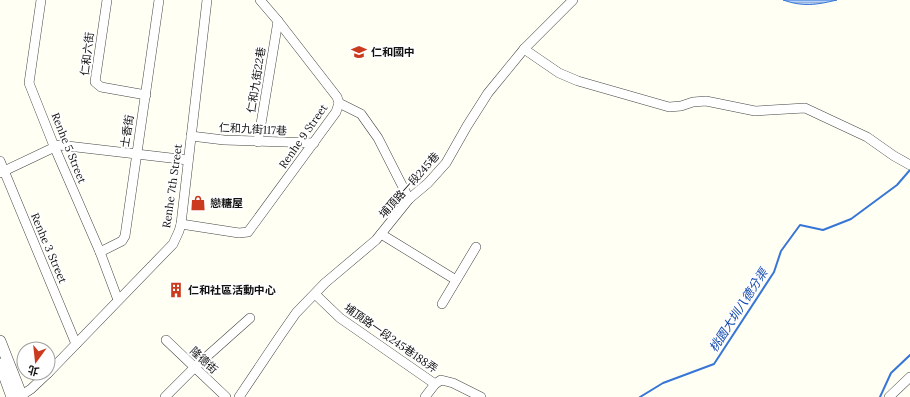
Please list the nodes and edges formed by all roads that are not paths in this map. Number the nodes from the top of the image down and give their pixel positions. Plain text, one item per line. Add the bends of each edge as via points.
1 (41, 0) edge
2 (106, 0) edge
3 (159, 0) edge
4 (207, 0) edge
5 (260, 0) edge
6 (573, 0) edge
7 (278, 22) junction
8 (524, 49) junction
9 (146, 95) junction
10 (339, 103) junction
11 (191, 136) junction
12 (258, 142) junction
13 (314, 143) junction
14 (54, 146) junction
15 (136, 154) junction
16 (188, 160) junction
17 (0, 161) edge
18 (910, 165) edge
19 (2, 172) edge
20 (408, 199) junction
21 (181, 224) junction
22 (381, 234) junction
23 (476, 247) dead end
24 (100, 252) junction
25 (456, 280) junction
26 (315, 294) junction
27 (118, 300) junction
28 (442, 304) dead end
29 (250, 318) dead end
30 (166, 340) dead end
31 (0, 341) edge
32 (76, 344) junction
33 (0, 364) edge
34 (56, 365) edge
35 (195, 367) junction
36 (910, 377) edge
37 (40, 381) edge
38 (435, 384) junction
39 (19, 397) edge
40 (165, 397) edge
41 (226, 397) edge
42 (239, 397) edge
43 (425, 397) edge
44 (481, 397) edge
45 (889, 397) edge

1 - 14 street, Renhe 5 Street via 29,83
2 - 9 street, 仁和六街 via 95,82 101,88
3 - 9 street, 士香街
4 - 11 street, Renhe 7th Street
5 - 7 street, Renhe 9 Street
6 - 8 street, 埔頂路一段245巷
7 - 10 street, Renhe 9 Street via 337,97
7 - 12 street, 仁和九街22巷
8 - 18 street via 558,73 669,107 706,101 755,111 806,108 867,137
8 - 20 street, 埔頂路一段245巷 via 488,94 446,163 428,183
9 - 15 street, 士香街
10 - 13 street, Renhe 9 Street via 336,112
10 - 20 street via 361,114 366,120 378,138
11 - 12 street, 仁和九街117巷
11 - 16 street, Renhe 7th Street
12 - 13 street, 仁和九街117巷
13 - 21 street, Renhe 9 Street via 248,232 239,233
14 - 15 street
14 - 19 street
14 - 24 street, Renhe 5 Street
15 - 16 street
15 - 24 street, 士香街 via 125,236 122,241
16 - 21 street, Renhe 7th Street
17 - 19 street, Renhe 3 Street
19 - 32 street, Renhe 3 Street
20 - 22 street, 埔頂路一段245巷
21 - 27 street, Renhe 7th Street via 173,244
22 - 25 street
22 - 26 street, 埔頂路一段245巷
23 - 25 street
24 - 27 street, Renhe 5 Street
25 - 28 street
26 - 38 street, 埔頂路一段245巷188弄 via 340,318
26 - 42 street, 埔頂路一段245巷 via 296,313
27 - 32 street, Renhe 7th Street
29 - 35 street
30 - 35 street, 隆德街
31 - 39 street
32 - 34 street, Renhe 7th Street
33 - 39 street
35 - 40 street
35 - 41 street, 隆德街
36 - 45 street
37 - 39 street, Renhe 7th Street
38 - 43 street
38 - 44 street, 埔頂路一段245巷188弄 via 441,380 453,383

